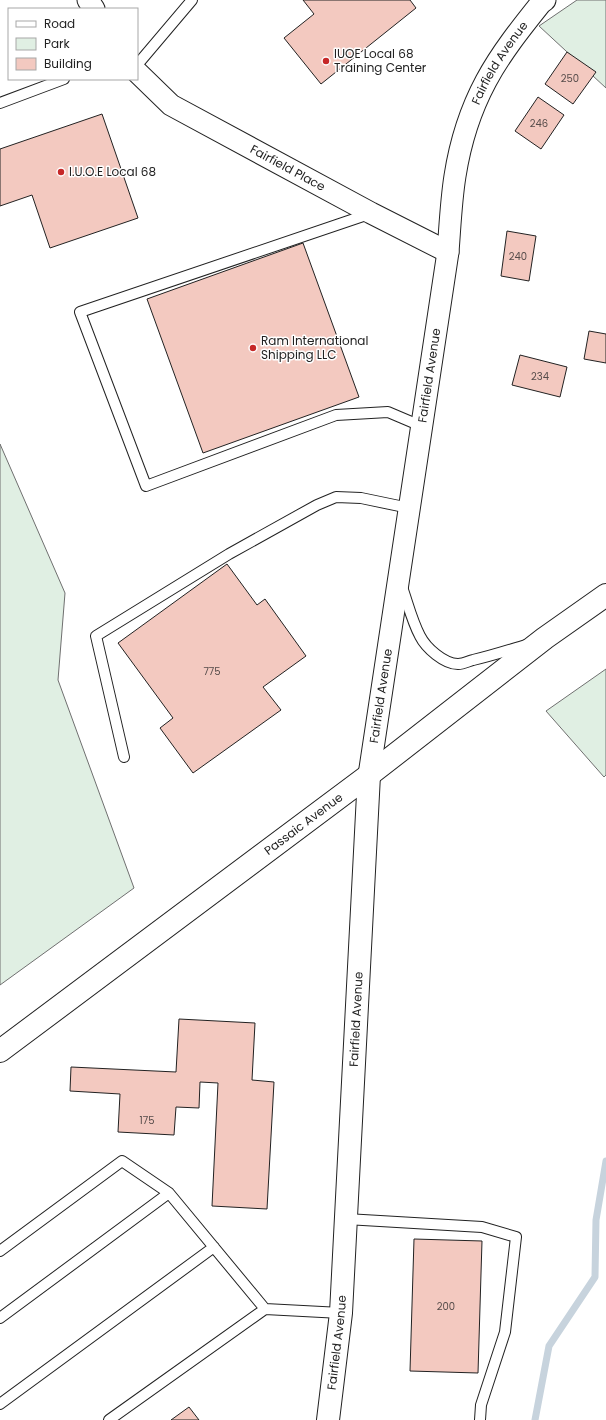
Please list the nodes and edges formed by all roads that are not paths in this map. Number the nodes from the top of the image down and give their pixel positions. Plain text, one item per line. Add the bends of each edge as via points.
1 (192, 0) edge
2 (545, 0) edge
3 (138, 64) edge
4 (138, 73) edge
5 (61, 80) edge
6 (0, 103) edge
7 (371, 213) junction
8 (448, 252) junction
9 (421, 426) junction
10 (409, 508) junction
11 (399, 578) junction
12 (606, 595) edge
13 (545, 638) junction
14 (124, 757) dead end
15 (369, 775) junction
16 (0, 1051) edge
17 (170, 1193) junction
18 (346, 1219) junction
19 (214, 1247) junction
20 (0, 1251) edge
21 (265, 1309) junction
22 (341, 1313) junction
23 (0, 1318) edge
24 (0, 1404) edge
25 (109, 1420) edge
26 (328, 1420) edge
27 (480, 1420) edge

1 - 3 lane
2 - 8 street, Fairfield Avenue via 500,58 473,110 455,176
4 - 7 street, Fairfield Place via 171,105
5 - 6 lane
7 - 8 street, Fairfield Place
7 - 9 lane via 80,312 146,486 336,415 388,412
8 - 9 street, Fairfield Avenue
9 - 10 street, Fairfield Avenue
10 - 11 street, Fairfield Avenue
10 - 14 lane via 361,498 336,497 229,554 96,636
11 - 13 lane via 420,637 428,648 446,660 458,664
11 - 15 street, Fairfield Avenue
12 - 13 main road, Passaic Avenue
13 - 15 main road, Passaic Avenue
15 - 16 main road, Passaic Avenue
15 - 18 main road, Fairfield Avenue
17 - 19 lane
17 - 20 lane via 122,1161
17 - 23 lane
18 - 22 main road, Fairfield Avenue
18 - 27 lane via 482,1227 516,1237 506,1332 481,1405
19 - 21 lane
19 - 24 lane
21 - 22 lane
21 - 25 lane
22 - 26 main road, Fairfield Avenue

